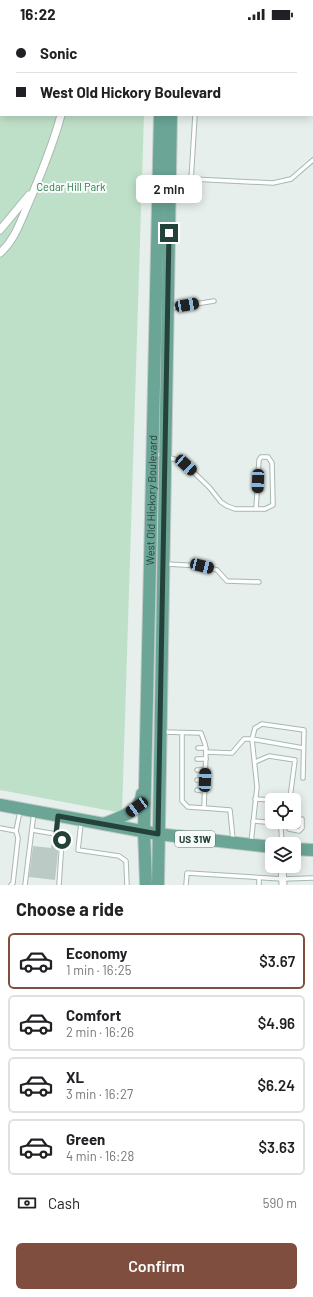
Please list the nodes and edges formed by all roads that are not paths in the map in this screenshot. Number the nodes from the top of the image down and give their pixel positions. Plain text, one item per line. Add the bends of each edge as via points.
1 (61, 116) edge
2 (160, 116) edge
3 (171, 116) edge
4 (196, 116) edge
5 (313, 160) edge
6 (192, 179) junction
7 (37, 183) junction
8 (164, 188) junction
9 (0, 230) edge
10 (0, 253) edge
11 (214, 301) dead end
12 (168, 308) junction
13 (153, 453) junction
14 (165, 456) junction
15 (256, 510) junction
16 (163, 564) junction
17 (259, 582) dead end
18 (160, 732) junction
19 (182, 733) junction
20 (146, 738) junction
21 (252, 739) junction
22 (182, 748) junction
23 (187, 748) dead end
24 (198, 748) dead end
25 (303, 748) junction
26 (206, 750) junction
27 (198, 759) dead end
28 (206, 759) junction
29 (255, 762) junction
30 (197, 770) dead end
31 (206, 770) junction
32 (302, 778) dead end
33 (197, 780) dead end
34 (205, 780) junction
35 (197, 790) dead end
36 (205, 791) junction
37 (291, 793) edge
38 (255, 799) junction
39 (265, 800) edge
40 (0, 805) edge
41 (204, 808) junction
42 (20, 809) junction
43 (34, 811) junction
44 (58, 816) junction
45 (302, 819) dead end
46 (82, 820) junction
47 (253, 821) junction
48 (265, 822) edge
49 (104, 824) junction
50 (0, 828) edge
51 (288, 829) edge
52 (301, 829) edge
53 (301, 829) edge
54 (32, 830) junction
55 (16, 831) junction
56 (144, 831) junction
57 (56, 834) junction
58 (158, 834) junction
59 (233, 843) junction
60 (251, 844) junction
61 (265, 846) edge
62 (301, 849) edge
63 (313, 850) edge
64 (259, 878) junction
65 (313, 878) edge
66 (283, 882) edge
67 (11, 885) edge
68 (25, 885) edge
69 (59, 885) edge
70 (127, 885) edge
71 (146, 885) edge
72 (158, 885) edge
73 (186, 885) edge
74 (259, 885) edge

1 - 7 street
2 - 8 main road, West Old Hickory Boulevard
3 - 8 main road, West Old Hickory Boulevard
4 - 6 lane
5 - 6 lane via 292,179 284,182
6 - 8 lane via 187,186
7 - 9 street
7 - 10 street via 11,240
8 - 12 main road, West Old Hickory Boulevard
8 - 13 main road, West Old Hickory Boulevard
11 - 12 lane
12 - 14 main road, West Old Hickory Boulevard
13 - 14 lane
13 - 20 main road, West Old Hickory Boulevard
14 - 15 lane via 186,465 227,506
14 - 16 main road, West Old Hickory Boulevard
15 - 15 lane via 273,505 272,463 264,456 259,460
16 - 17 lane via 202,566 217,570 227,581
16 - 18 main road, West Old Hickory Boulevard
18 - 19 lane
18 - 58 main road, West Old Hickory Boulevard
19 - 22 lane
19 - 26 lane via 200,733
20 - 49 main road via 143,745 142,800 128,813
20 - 56 main road, West Old Hickory Boulevard
21 - 25 lane
21 - 25 lane via 255,728 262,724 304,730
21 - 26 lane via 244,739 232,753
21 - 29 lane
22 - 23 lane
22 - 41 lane via 182,801 188,807
24 - 26 lane
25 - 32 lane
26 - 28 lane
27 - 28 lane
28 - 31 lane
29 - 37 lane via 269,756 295,760
29 - 38 lane
30 - 31 lane
31 - 34 lane
33 - 34 lane
34 - 36 lane
35 - 36 lane
36 - 41 lane
38 - 39 lane
38 - 47 lane
40 - 42 main road, US 31W
41 - 59 lane via 230,810
42 - 43 main road, US 31W
42 - 55 lane
43 - 44 main road, US 31W
43 - 54 lane
44 - 46 main road, US 31W
44 - 57 lane
45 - 53 lane
46 - 49 main road, US 31W
46 - 70 lane via 78,850 119,856 126,861
47 - 48 lane
47 - 60 lane
49 - 56 main road, US 31W
50 - 55 lane
51 - 52 lane
54 - 57 lane
54 - 68 lane
55 - 67 lane via 18,838
56 - 58 main road, US 31W
56 - 71 main road, West Old Hickory Boulevard
57 - 69 lane via 62,840
58 - 59 main road, US 31W
58 - 72 main road, West Old Hickory Boulevard
59 - 60 main road, US 31W
60 - 61 main road, US 31W
62 - 63 main road
64 - 66 lane
64 - 73 lane via 187,873
64 - 74 lane
65 - 66 lane

